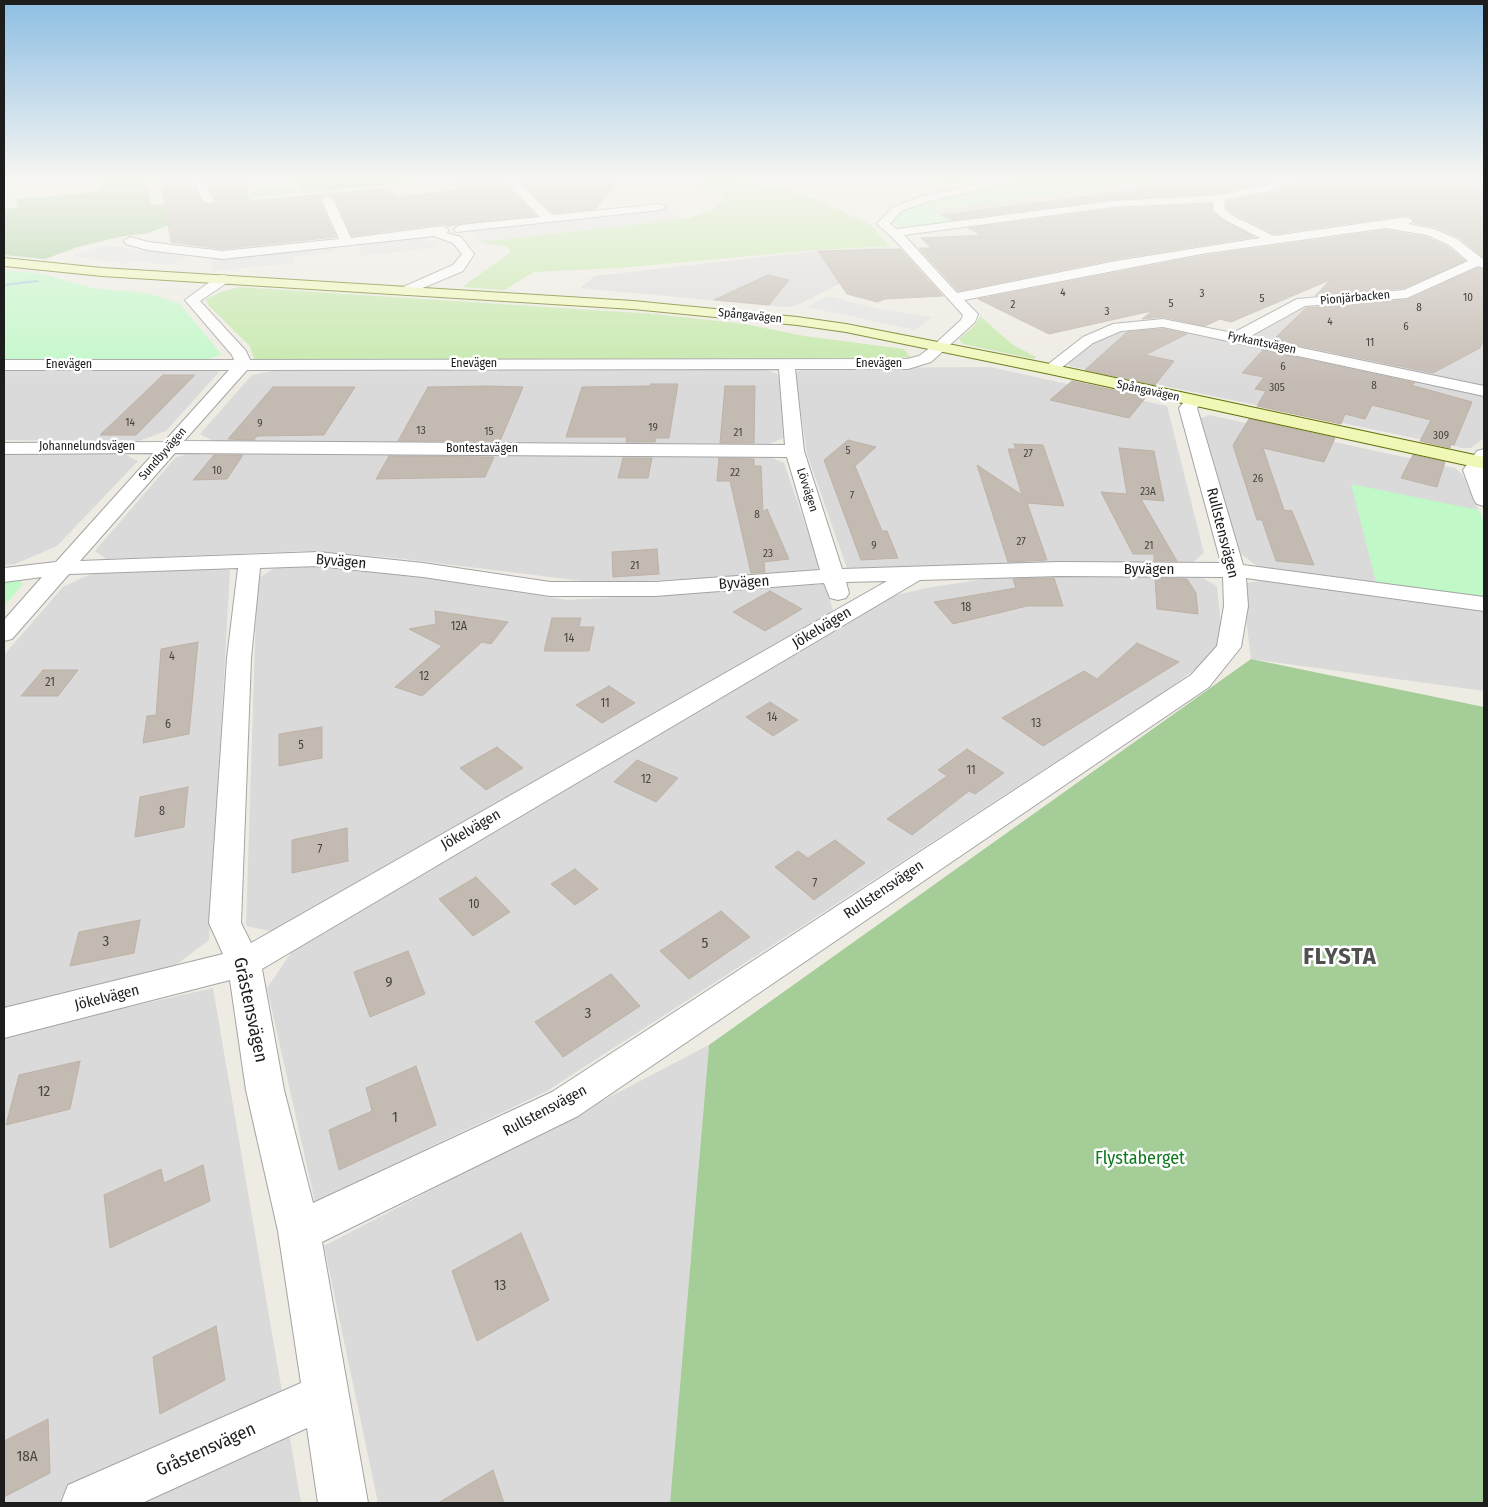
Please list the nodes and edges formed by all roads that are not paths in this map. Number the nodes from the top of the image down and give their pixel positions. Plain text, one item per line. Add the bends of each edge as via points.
1 (167, 248) edge
2 (282, 248) edge
3 (465, 248) edge
4 (909, 248) edge
5 (1222, 248) edge
6 (1461, 248) edge
7 (4, 262) edge
8 (1480, 263) edge
9 (223, 279) junction
10 (406, 290) junction
11 (954, 298) junction
12 (1235, 338) junction
13 (940, 347) junction
14 (243, 364) junction
15 (787, 364) junction
16 (4, 365) edge
17 (1050, 369) junction
18 (1484, 391) edge
19 (1194, 401) junction
20 (170, 447) junction
21 (4, 448) edge
22 (795, 451) junction
23 (1483, 460) edge
24 (1484, 500) edge
25 (250, 561) junction
26 (64, 568) junction
27 (1234, 570) junction
28 (4, 575) edge
29 (914, 575) junction
30 (834, 576) junction
31 (1484, 604) edge
32 (843, 614) junction
33 (4, 634) edge
34 (244, 963) junction
35 (4, 1023) edge
36 (299, 1231) junction
37 (326, 1396) junction
38 (86, 1503) edge
39 (344, 1503) edge

1 - 2 street via 223,255
3 - 10 street via 468,254 458,268
4 - 11 street
5 - 11 street
6 - 8 street
7 - 9 street, Spångavägen
8 - 12 street, Pionjärbacken via 1407,294 1302,302
9 - 10 street, Spångavägen
9 - 14 street via 192,300 240,354
10 - 13 street, Spångavägen via 759,317 846,328
11 - 13 street, Enevägen via 971,314 968,322
12 - 17 street, Fyrkantsvägen via 1163,323 1118,326 1088,340
12 - 18 street, Fyrkantsvägen
13 - 15 street, Enevägen via 925,359 908,364
13 - 17 street, Spångavägen
14 - 15 street, Enevägen
14 - 16 street, Enevägen
14 - 20 street, Sundbyvägen
15 - 22 street, Lövvägen
17 - 19 street, Spångavägen
19 - 23 street, Spångavägen
19 - 27 street, Rullstensvägen via 1188,408
20 - 21 street, Johannelundsvägen
20 - 22 street, Bontestavägen
20 - 26 street, Sundbyvägen
22 - 30 street, Lövvägen
23 - 24 street via 1473,470
25 - 26 street, Byvägen
25 - 30 street, Byvägen via 318,559 423,570 550,589 655,589
25 - 34 street, Gråstensvägen via 239,658 225,923
26 - 28 street, Byvägen
26 - 33 street, Sundbyvägen
27 - 29 street, Byvägen via 1059,569
27 - 31 street, Byvägen
27 - 36 street, Rullstensvägen via 1236,606 1229,647 1200,681 564,1104
29 - 30 street, Byvägen
29 - 32 street, Jökelvägen
30 - 32 street, Lövvägen
32 - 34 street, Jökelvägen
34 - 35 street, Jökelvägen
34 - 36 street, Gråstensvägen via 265,1090
36 - 37 street, Gråstensvägen
37 - 38 street, Gråstensvägen
37 - 39 street, Gråstensvägen

